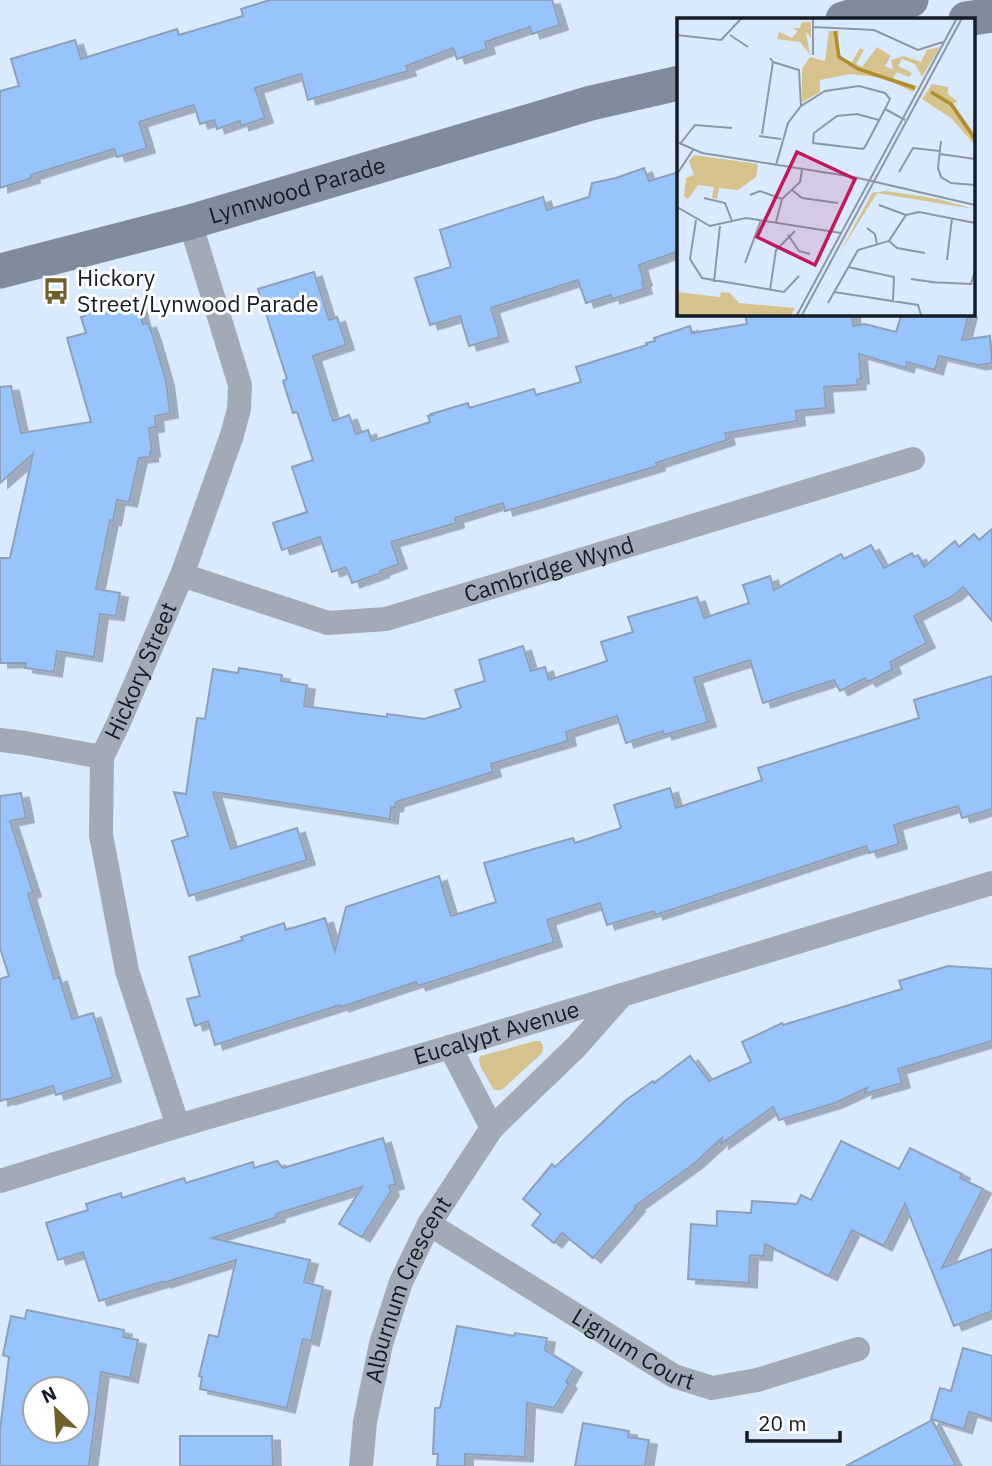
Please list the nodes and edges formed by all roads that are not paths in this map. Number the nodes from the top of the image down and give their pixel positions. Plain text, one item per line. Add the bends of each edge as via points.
1 (911, 0) edge
2 (992, 15) edge
3 (847, 18) edge
4 (973, 18) edge
5 (677, 71) edge
6 (677, 83) edge
7 (591, 103) junction
8 (190, 222) junction
9 (0, 271) edge
10 (913, 459) dead end
11 (182, 575) junction
12 (0, 740) edge
13 (102, 757) junction
14 (992, 883) edge
15 (622, 994) junction
16 (450, 1047) junction
17 (178, 1126) junction
18 (492, 1128) junction
19 (0, 1181) edge
20 (429, 1224) junction
21 (858, 1349) dead end
22 (361, 1466) edge

1 - 3 main road
2 - 4 main road
5 - 7 main road, Lynnwood Parade
6 - 7 main road, Lynnwood Parade
7 - 8 main road, Lynnwood Parade
8 - 9 main road, Lynnwood Parade
8 - 11 street, Hickory Street via 240,385 232,435
10 - 11 street, Cambridge Wynd via 386,619 328,624
11 - 13 street, Hickory Street
12 - 13 street
13 - 17 street, Hickory Street via 101,835 127,971
14 - 15 street, Eucalypt Avenue
15 - 16 street, Eucalypt Avenue
15 - 18 street, Alburnum Crescent via 576,1047
16 - 17 street, Eucalypt Avenue
16 - 18 street
17 - 19 street, Eucalypt Avenue
18 - 20 street, Alburnum Crescent
20 - 21 street, Lignum Court via 674,1376 712,1388 757,1380
20 - 22 street, Alburnum Crescent via 401,1282 381,1344

